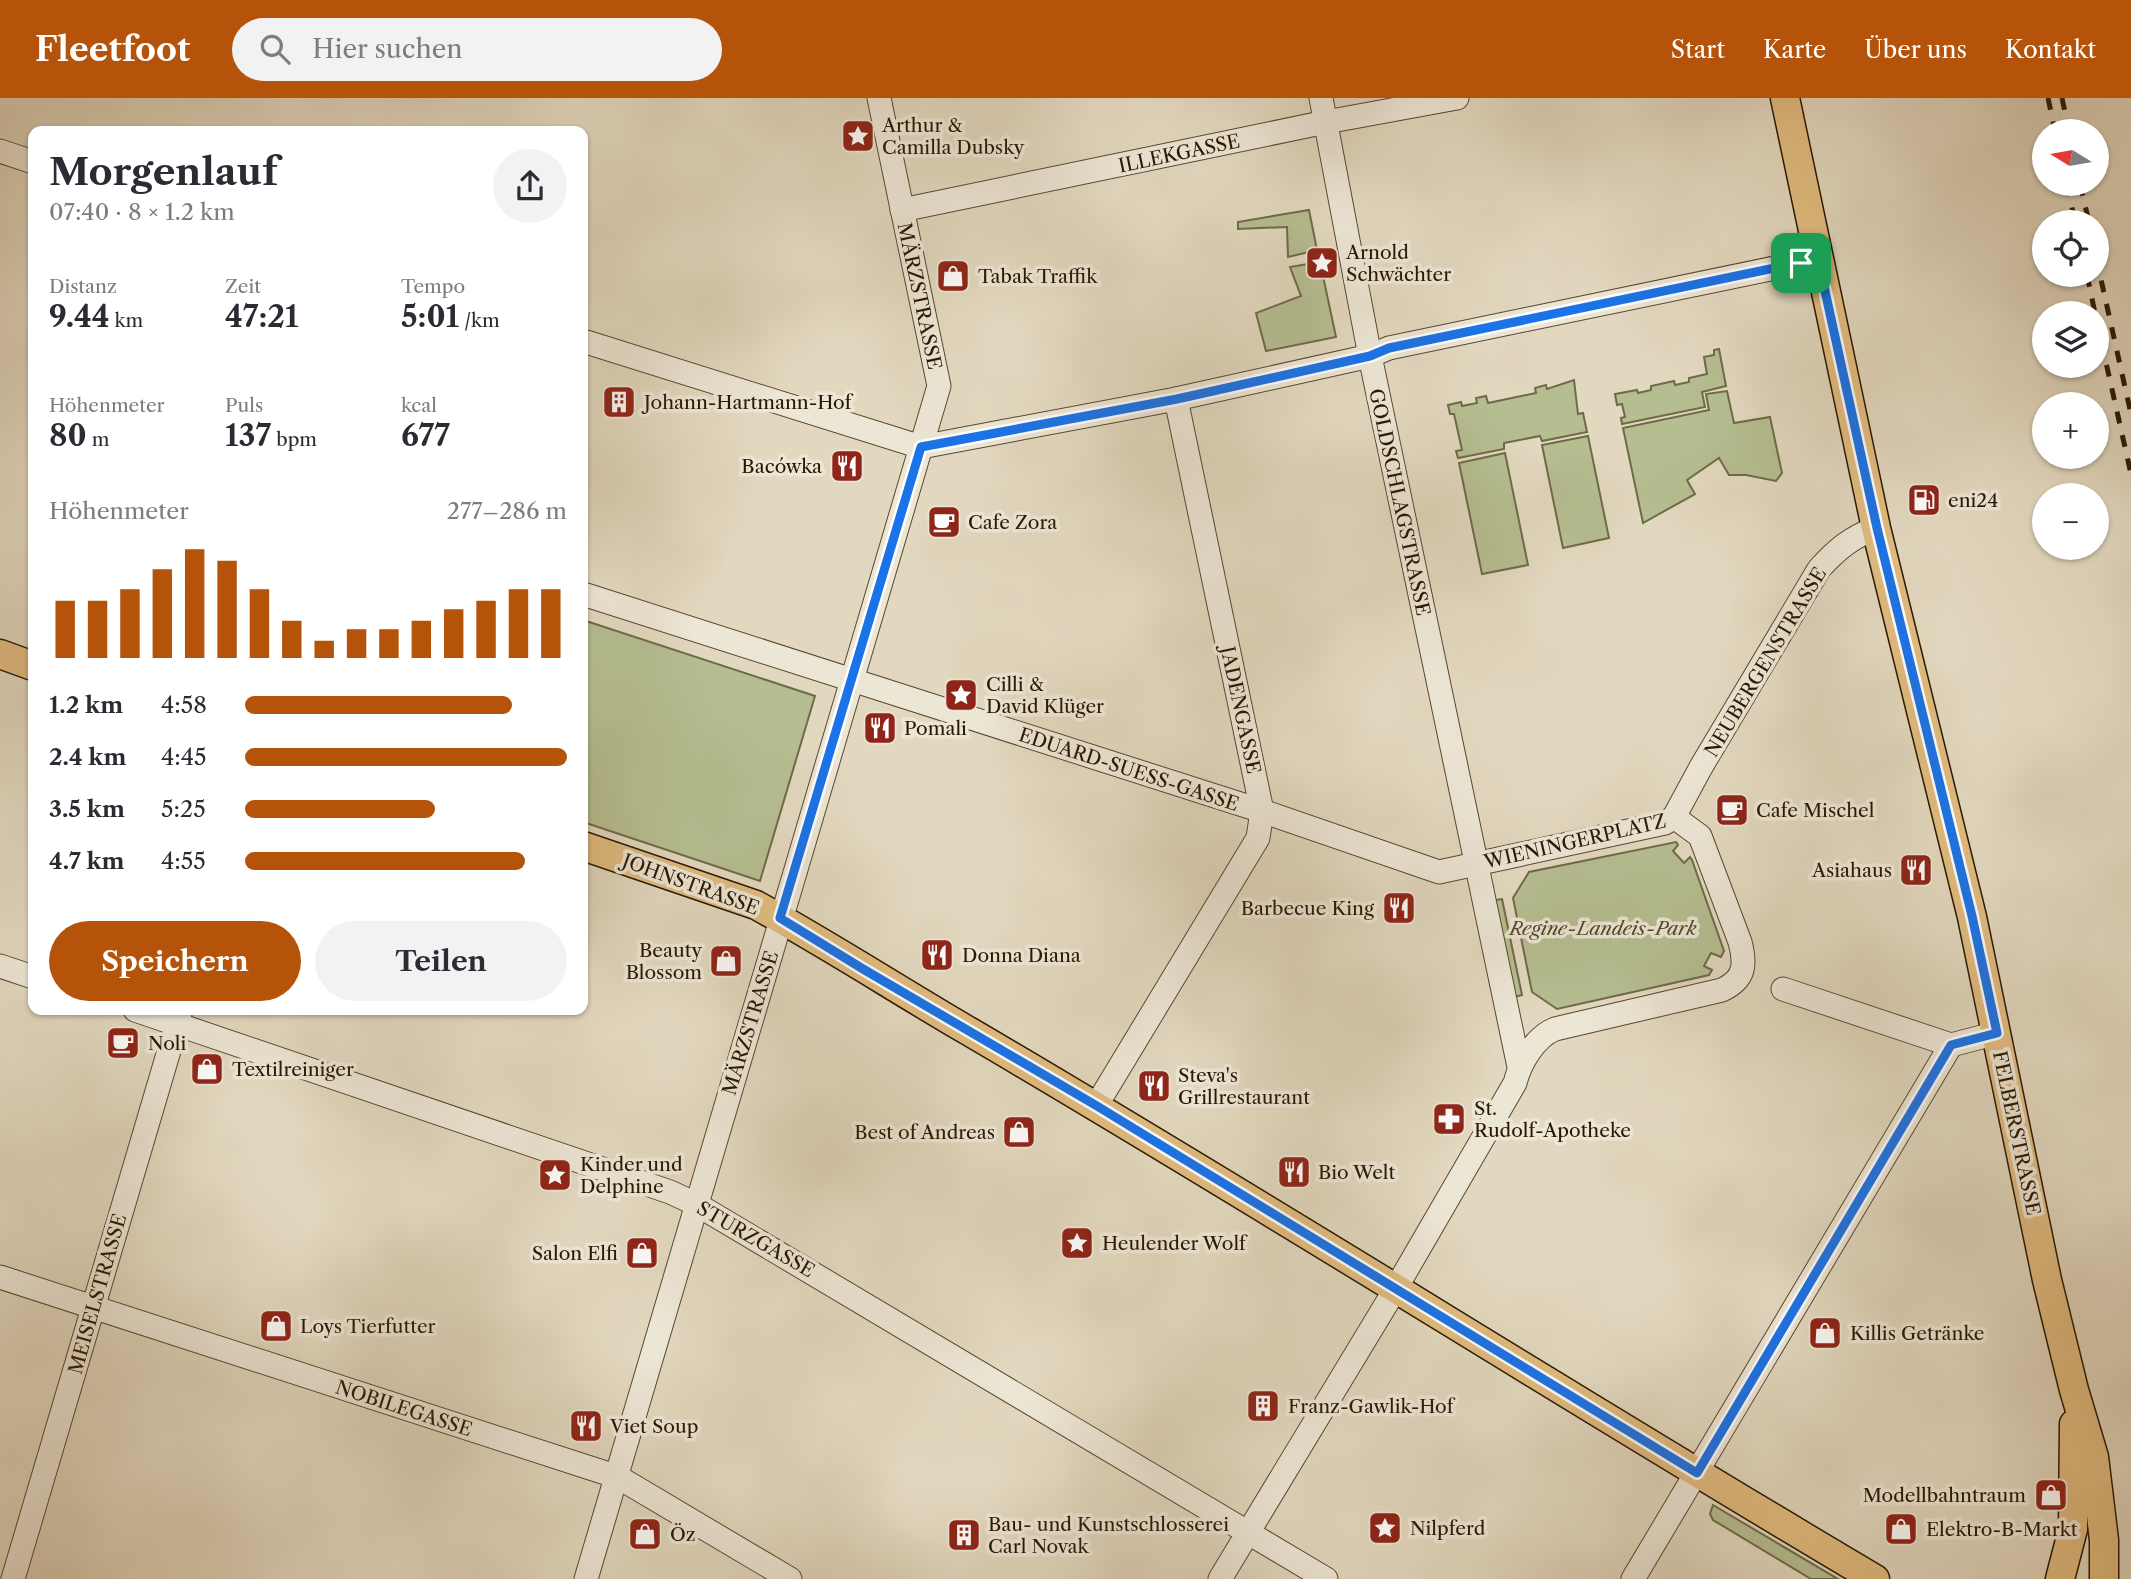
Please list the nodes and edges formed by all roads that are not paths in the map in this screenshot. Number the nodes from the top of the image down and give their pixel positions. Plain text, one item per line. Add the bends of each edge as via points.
1 (879, 98) edge
2 (1321, 98) edge
3 (1457, 98) edge
4 (1785, 98) edge
5 (1326, 122) junction
6 (0, 151) edge
7 (28, 160) edge
8 (902, 210) junction
9 (1818, 259) junction
10 (588, 343) edge
11 (1370, 356) junction
12 (1177, 399) junction
13 (921, 447) junction
14 (1877, 528) junction
15 (588, 596) edge
16 (0, 654) edge
17 (28, 664) edge
18 (851, 680) junction
19 (1262, 811) junction
20 (1674, 817) junction
21 (588, 848) edge
22 (1475, 864) junction
23 (780, 918) junction
24 (0, 966) edge
25 (28, 974) edge
26 (1783, 989) dead end
27 (179, 1017) edge
28 (1997, 1033) junction
29 (1951, 1045) junction
30 (1519, 1067) junction
31 (1097, 1106) junction
32 (696, 1203) junction
33 (0, 1277) edge
34 (1396, 1288) junction
35 (92, 1308) junction
36 (2074, 1390) junction
37 (1697, 1473) junction
38 (618, 1477) junction
39 (1249, 1531) junction
40 (13, 1574) edge
41 (586, 1579) edge
42 (790, 1579) edge
43 (1220, 1579) edge
44 (1326, 1579) edge
45 (1633, 1579) edge
46 (1875, 1579) edge
47 (2060, 1579) edge
48 (2104, 1579) edge

1 - 8 street, MÄRZSTRASSE
2 - 5 street, GOLDSCHLAGSTRASSE
3 - 5 street, ILLEKGASSE
4 - 9 main road, FELBERSTRASSE
5 - 8 street, ILLEKGASSE
5 - 11 street, GOLDSCHLAGSTRASSE
6 - 7 street
8 - 13 street, MÄRZSTRASSE via 939,386
9 - 11 street via 1389,348
9 - 14 main road, FELBERSTRASSE
10 - 13 street
11 - 12 street
11 - 22 street, GOLDSCHLAGSTRASSE
12 - 13 street
12 - 19 street, JADENGASSE
13 - 18 street, MÄRZSTRASSE
14 - 20 street, NEUBERGENSTRASSE via 1856,535 1819,569
14 - 28 main road, FELBERSTRASSE
15 - 18 street, EDUARD-SUESS-GASSE
16 - 17 main road
18 - 19 street, EDUARD-SUESS-GASSE
18 - 23 street, MÄRZSTRASSE
19 - 22 street, EDUARD-SUESS-GASSE via 1439,872
19 - 31 street, JADENGASSE via 1258,838
20 - 22 street, WIENINGERPLATZ via 1665,823
20 - 30 street, WIENINGERPLATZ via 1700,836 1741,942 1745,958 1741,975 1722,990 1555,1029 1540,1039
21 - 23 main road, JOHNSTRASSE via 756,905
22 - 30 street, WIENINGERPLATZ
23 - 31 main road, JOHNSTRASSE
23 - 32 street, MÄRZSTRASSE
24 - 25 street
26 - 29 street
27 - 32 street, STURZGASSE
27 - 35 street, MEISELSTRASSE
28 - 29 street
28 - 36 main road, FELBERSTRASSE
29 - 37 street
30 - 34 street via 1515,1083
31 - 34 main road, JOHNSTRASSE
32 - 38 street, MÄRZSTRASSE
32 - 39 street, STURZGASSE
33 - 35 street, NOBILEGASSE
34 - 37 main road, JOHNSTRASSE
34 - 39 street
35 - 38 street, NOBILEGASSE
35 - 40 street, MEISELSTRASSE
36 - 47 main road, FELBERSTRASSE via 2073,1529
36 - 48 main road, FELBERSTRASSE via 2094,1457
37 - 45 street
37 - 46 main road, JOHNSTRASSE
38 - 41 street, MÄRZSTRASSE
38 - 42 street, NOBILEGASSE
39 - 43 street
39 - 44 street, STURZGASSE

